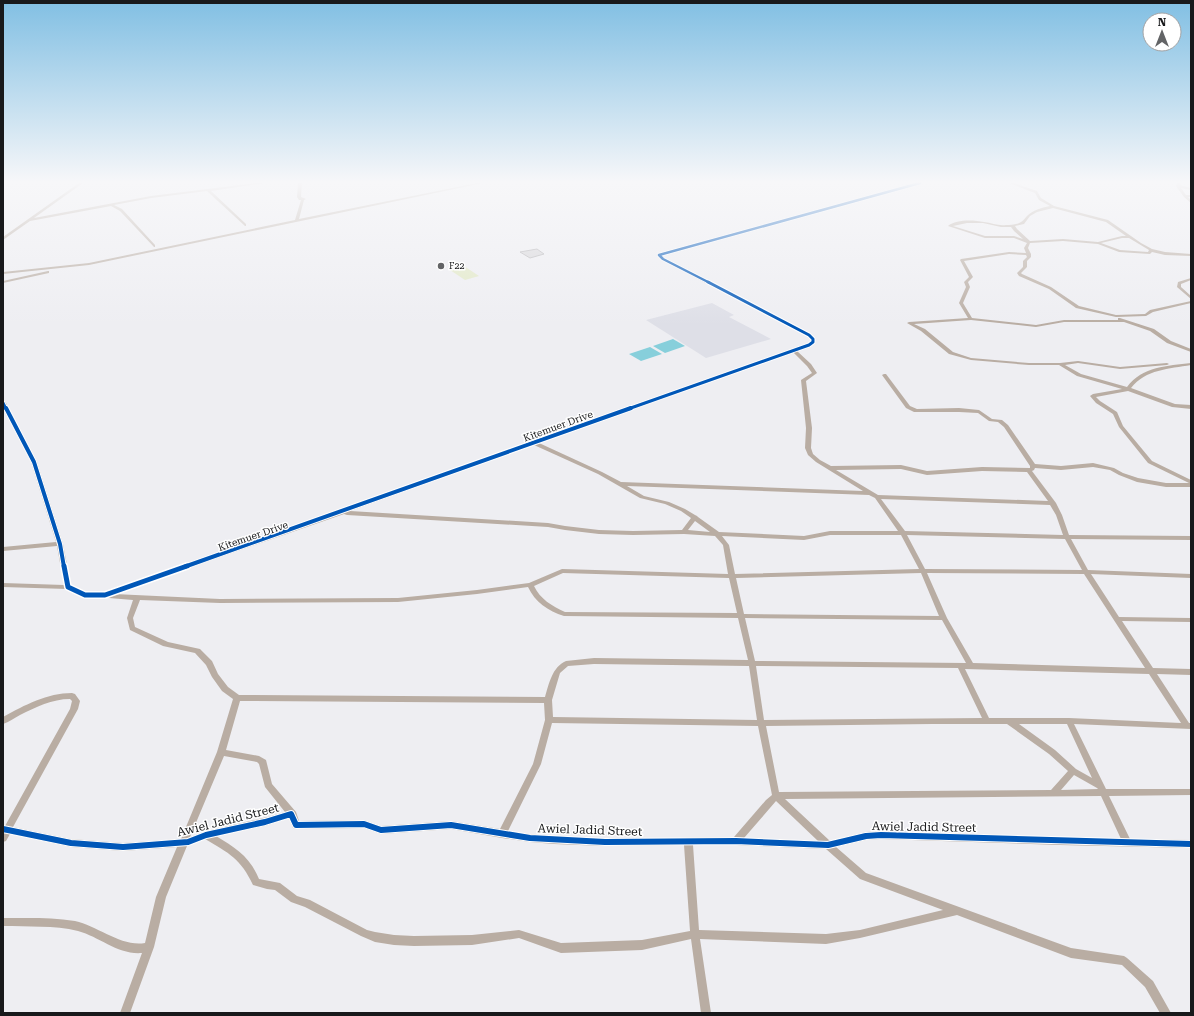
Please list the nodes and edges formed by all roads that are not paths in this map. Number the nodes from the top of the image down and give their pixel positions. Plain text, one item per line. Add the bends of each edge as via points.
1 (16, 230) edge
2 (140, 230) edge
3 (251, 230) edge
4 (748, 230) edge
5 (966, 230) edge
6 (1015, 230) edge
7 (1121, 230) edge
8 (1129, 237) junction
9 (3, 240) edge
10 (1029, 242) junction
11 (1098, 243) junction
12 (154, 246) dead end
13 (1151, 250) junction
14 (1029, 254) junction
15 (1191, 255) edge
16 (89, 264) junction
17 (3, 274) edge
18 (1191, 279) edge
19 (3, 282) edge
20 (1191, 298) edge
21 (1191, 302) edge
22 (1116, 316) junction
23 (971, 319) junction
24 (1122, 321) junction
25 (794, 351) junction
26 (1191, 351) edge
27 (1191, 363) edge
28 (1060, 364) junction
29 (884, 375) dead end
30 (1128, 388) junction
31 (3, 403) edge
32 (1191, 407) edge
33 (534, 443) junction
34 (829, 468) junction
35 (1031, 468) junction
36 (620, 484) junction
37 (1191, 484) edge
38 (870, 493) junction
39 (877, 497) junction
40 (1053, 503) junction
41 (343, 512) junction
42 (695, 517) junction
43 (684, 532) junction
44 (716, 533) junction
45 (903, 533) junction
46 (1066, 537) junction
47 (1191, 538) edge
48 (60, 544) junction
49 (3, 549) edge
50 (923, 571) junction
51 (1086, 572) junction
52 (732, 576) junction
53 (1191, 576) edge
54 (3, 585) edge
55 (530, 585) junction
56 (68, 587) junction
57 (106, 595) junction
58 (137, 598) junction
59 (742, 615) junction
60 (944, 618) junction
61 (1117, 619) junction
62 (1191, 620) edge
63 (752, 664) junction
64 (960, 666) junction
65 (971, 666) junction
66 (1150, 671) junction
67 (1191, 672) edge
68 (237, 698) junction
69 (548, 700) junction
70 (549, 720) junction
71 (3, 721) edge
72 (987, 721) junction
73 (1009, 721) junction
74 (1069, 721) junction
75 (762, 723) junction
76 (1189, 726) edge
77 (221, 752) junction
78 (1073, 771) junction
79 (1102, 789) junction
80 (1191, 792) edge
81 (1054, 793) junction
82 (776, 796) junction
83 (293, 815) junction
84 (4, 833) edge
85 (206, 834) junction
86 (502, 834) junction
87 (688, 842) junction
88 (736, 842) junction
89 (1127, 842) junction
90 (185, 843) junction
91 (1191, 844) edge
92 (828, 845) junction
93 (957, 911) junction
94 (3, 922) edge
95 (695, 934) junction
96 (149, 947) junction
97 (125, 1013) edge
98 (706, 1013) edge
99 (1166, 1013) edge

1 - 9 street
2 - 12 street
3 - 16 street
4 - 25 street, Kitemuer Drive via 659,255 813,339 809,345
5 - 10 street via 985,237 1014,237
6 - 10 street
7 - 8 street
8 - 11 street
8 - 13 street
10 - 11 street via 1063,240
10 - 14 street via 1026,248
11 - 13 street via 1119,251 1150,253
13 - 15 street
14 - 22 street via 1020,274 1050,288 1078,307
14 - 23 street via 1009,253 962,260 971,277 966,282 968,287 962,303
16 - 17 street
16 - 19 street
18 - 20 street via 1179,283 1179,287
21 - 22 street via 1152,311 1146,315
22 - 24 street
23 - 24 street via 1036,326 1064,321
23 - 28 street via 908,323 923,330 951,353 971,359
24 - 26 street via 1152,330 1169,342
25 - 33 street, Kitemuer Drive
25 - 34 street via 815,373 804,380 809,428 808,448 811,455
27 - 28 street via 1120,368 1078,362
27 - 30 street via 1146,372
28 - 30 street via 1079,375
29 - 35 street via 908,407 916,411 979,412 991,420 1000,421 1006,426
30 - 32 street via 1174,406
30 - 37 street via 1093,396 1115,413 1121,426 1150,462
31 - 48 street via 34,462
33 - 36 street
33 - 41 street, Kitemuer Drive
34 - 35 street via 901,467 927,473
34 - 38 street
35 - 37 street via 1093,465 1112,469 1137,480
35 - 40 street
36 - 38 street
36 - 42 street via 642,497 667,503
38 - 39 street
39 - 40 street
39 - 45 street
40 - 46 street via 1060,515
41 - 43 street via 548,525 570,530 646,534
41 - 57 street, Kitemuer Drive
42 - 43 street
42 - 44 street
43 - 44 street
44 - 45 street via 804,538 830,533
44 - 52 street via 726,545
45 - 46 street
45 - 50 street
46 - 47 street
46 - 51 street
48 - 49 street
48 - 56 street
50 - 51 street
50 - 52 street
50 - 60 street
51 - 53 street
51 - 61 street
52 - 55 street via 562,571
52 - 59 street
54 - 56 street
55 - 58 street via 398,600 220,601
55 - 59 street via 534,595 549,607 564,614
56 - 57 street, Kitemuer Drive via 86,595
57 - 58 street
58 - 68 street via 130,618 132,628 166,644 197,651 209,662 225,689
59 - 60 street
59 - 63 street
60 - 65 street
61 - 62 street
61 - 66 street
63 - 64 street
63 - 69 street via 575,662 566,664 557,672
63 - 75 street
64 - 65 street
64 - 72 street
65 - 66 street
66 - 67 street
66 - 76 street
68 - 69 street
68 - 77 street
69 - 70 street
70 - 75 street
70 - 86 street via 537,764
71 - 84 street via 62,695 72,696 76,700 74,709
72 - 73 street
72 - 75 street
73 - 74 street
73 - 78 street via 1052,752
74 - 76 street
74 - 79 street
75 - 82 street
77 - 83 street via 259,759 268,785
77 - 90 street
78 - 79 street
78 - 81 street
79 - 80 street
79 - 81 street
79 - 89 street
81 - 82 street
82 - 88 street via 768,802
82 - 92 street
83 - 85 street, Awiel Jadid Street
83 - 86 street, Awiel Jadid Street via 296,825 364,824 381,830 450,825
84 - 90 street, Awiel Jadid Street via 71,843 123,846
85 - 90 street, Awiel Jadid Street
85 - 95 street via 247,863 256,882 277,886 294,899 376,937 414,941 472,940 519,934 561,948 642,945
86 - 87 street, Awiel Jadid Street via 561,841
87 - 88 street, Awiel Jadid Street
87 - 95 street
88 - 92 street, Awiel Jadid Street
89 - 91 street, Awiel Jadid Street
89 - 92 street, Awiel Jadid Street via 881,835
90 - 96 street via 161,898
92 - 93 street via 863,876
93 - 95 street via 860,934 826,939
93 - 99 street via 1072,953 1124,961 1150,984
94 - 96 street via 86,928 132,949
95 - 98 street
96 - 97 street

